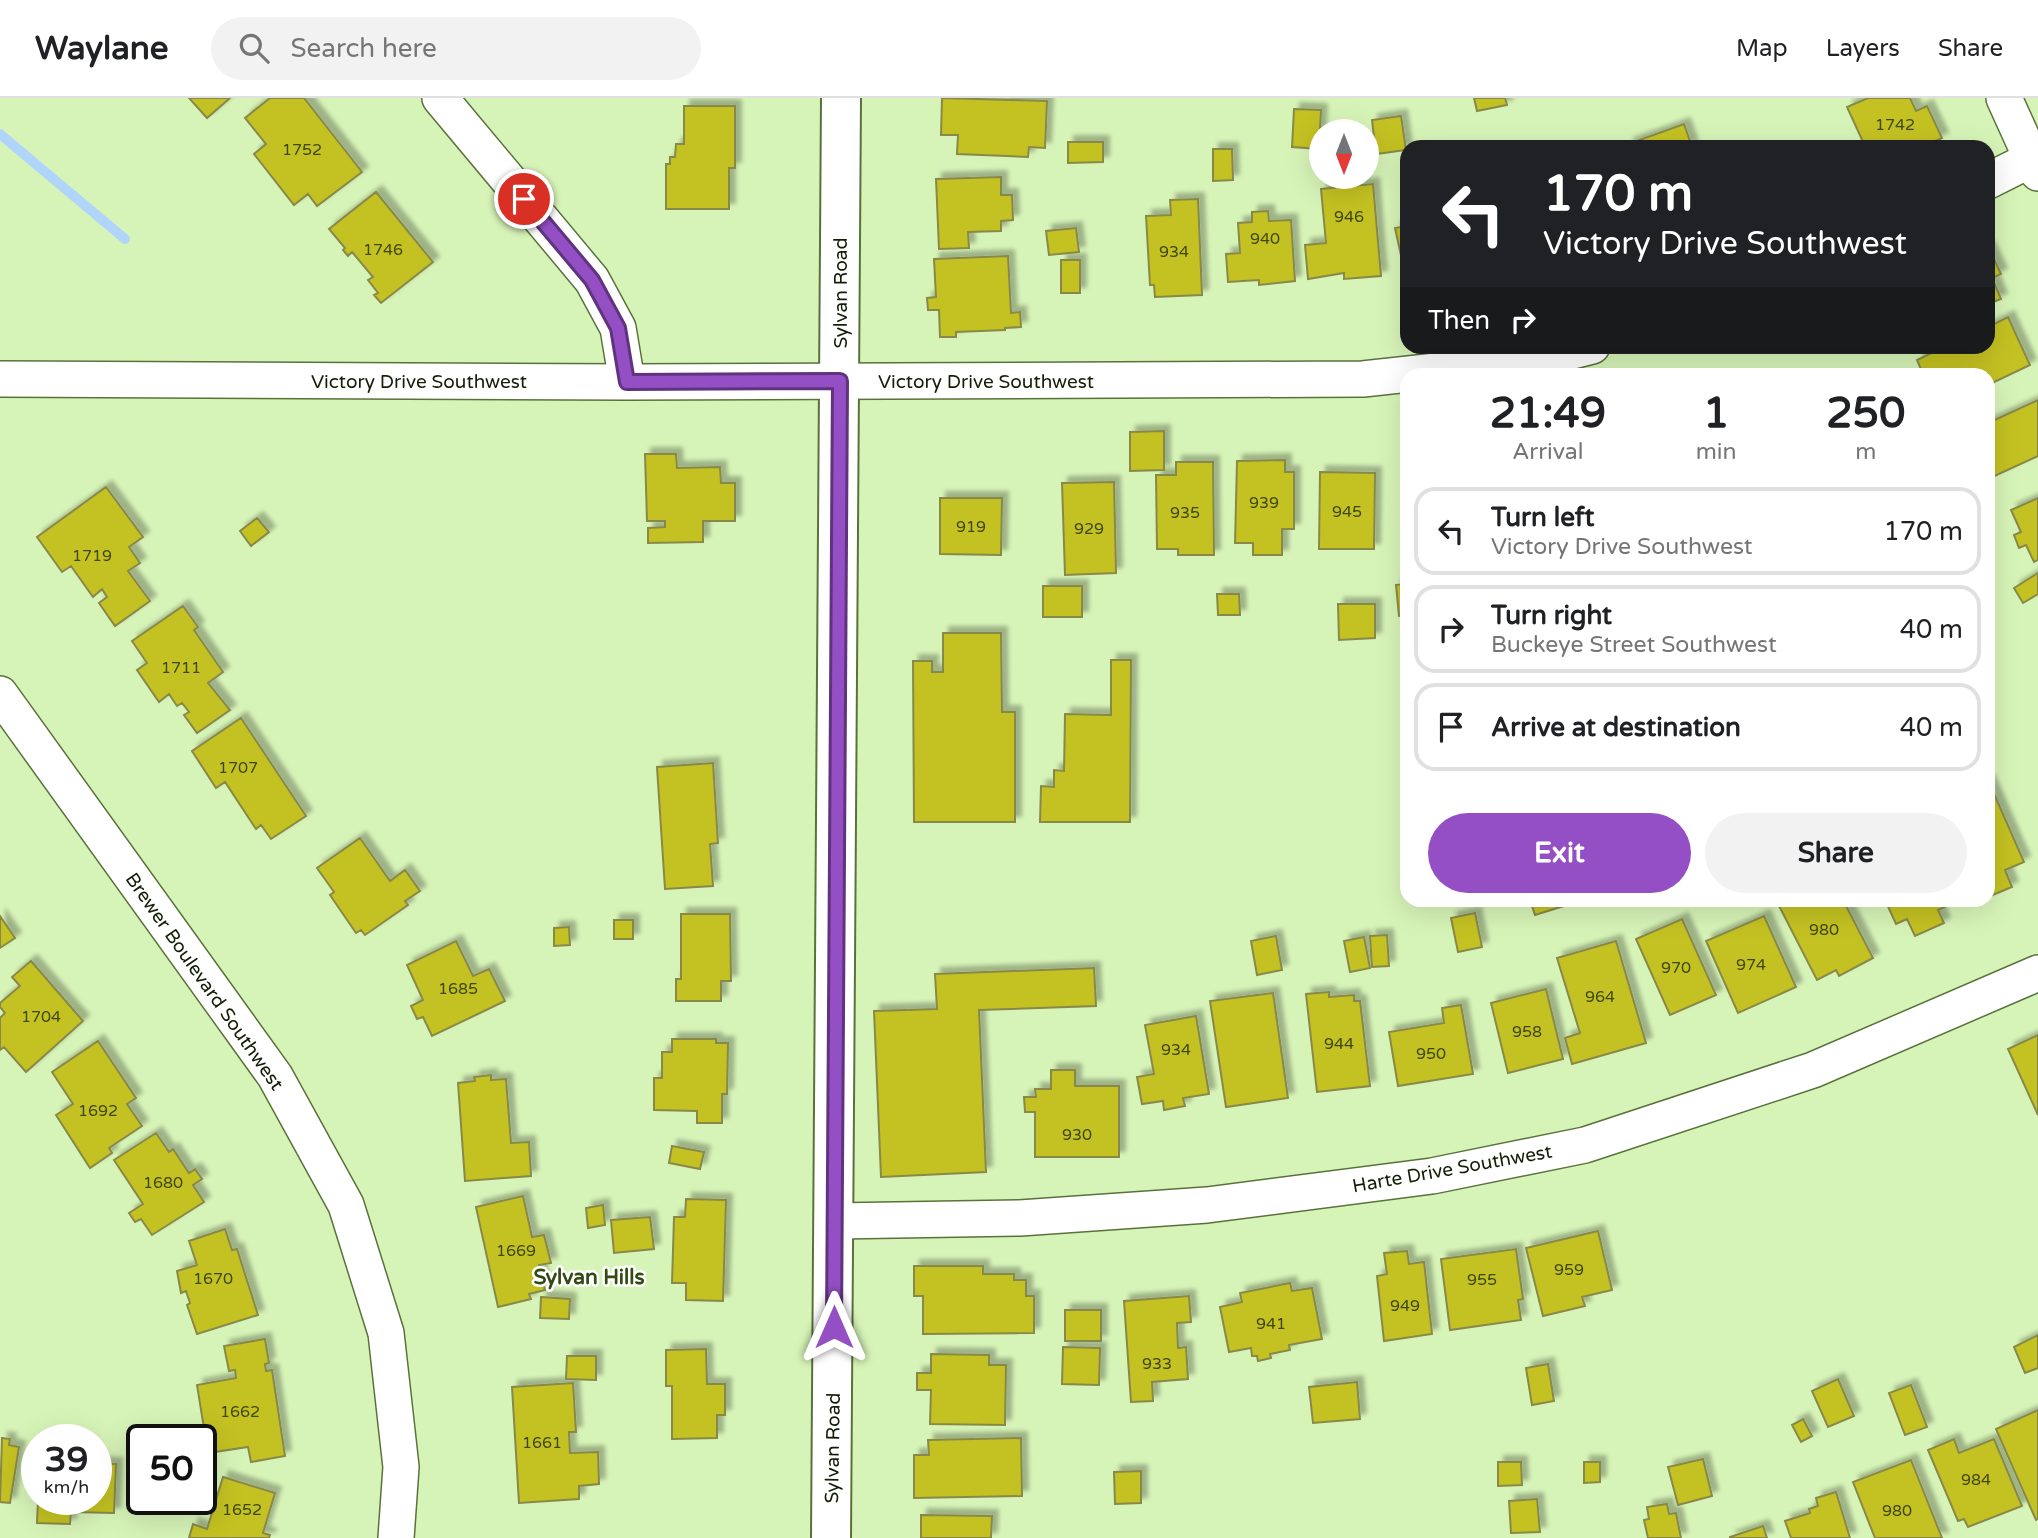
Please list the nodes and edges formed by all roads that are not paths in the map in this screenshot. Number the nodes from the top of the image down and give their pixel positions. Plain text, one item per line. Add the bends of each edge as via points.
1 (440, 98) edge
2 (841, 98) edge
3 (2004, 98) edge
4 (2036, 163) edge
5 (1995, 178) edge
6 (1561, 354) edge
7 (1464, 368) edge
8 (1400, 375) edge
9 (0, 379) edge
10 (840, 381) junction
11 (627, 382) junction
12 (0, 694) edge
13 (2038, 973) edge
14 (835, 1221) junction
15 (396, 1538) edge
16 (831, 1538) edge

1 - 11 street via 592,280 618,328
2 - 10 main road, Sylvan Road
3 - 4 street
4 - 5 street
6 - 7 street, Victory Drive Southwest
8 - 10 street, Victory Drive Southwest via 1363,379
9 - 11 street, Victory Drive Southwest
10 - 11 street, Victory Drive Southwest
10 - 14 main road, Sylvan Road
12 - 15 street, Brewer Boulevard Southwest via 275,1076 346,1205 386,1333 401,1467
13 - 14 street, Harte Drive Southwest via 1813,1070 1585,1144 1432,1176 1207,1205 1020,1218
14 - 16 main road, Sylvan Road

